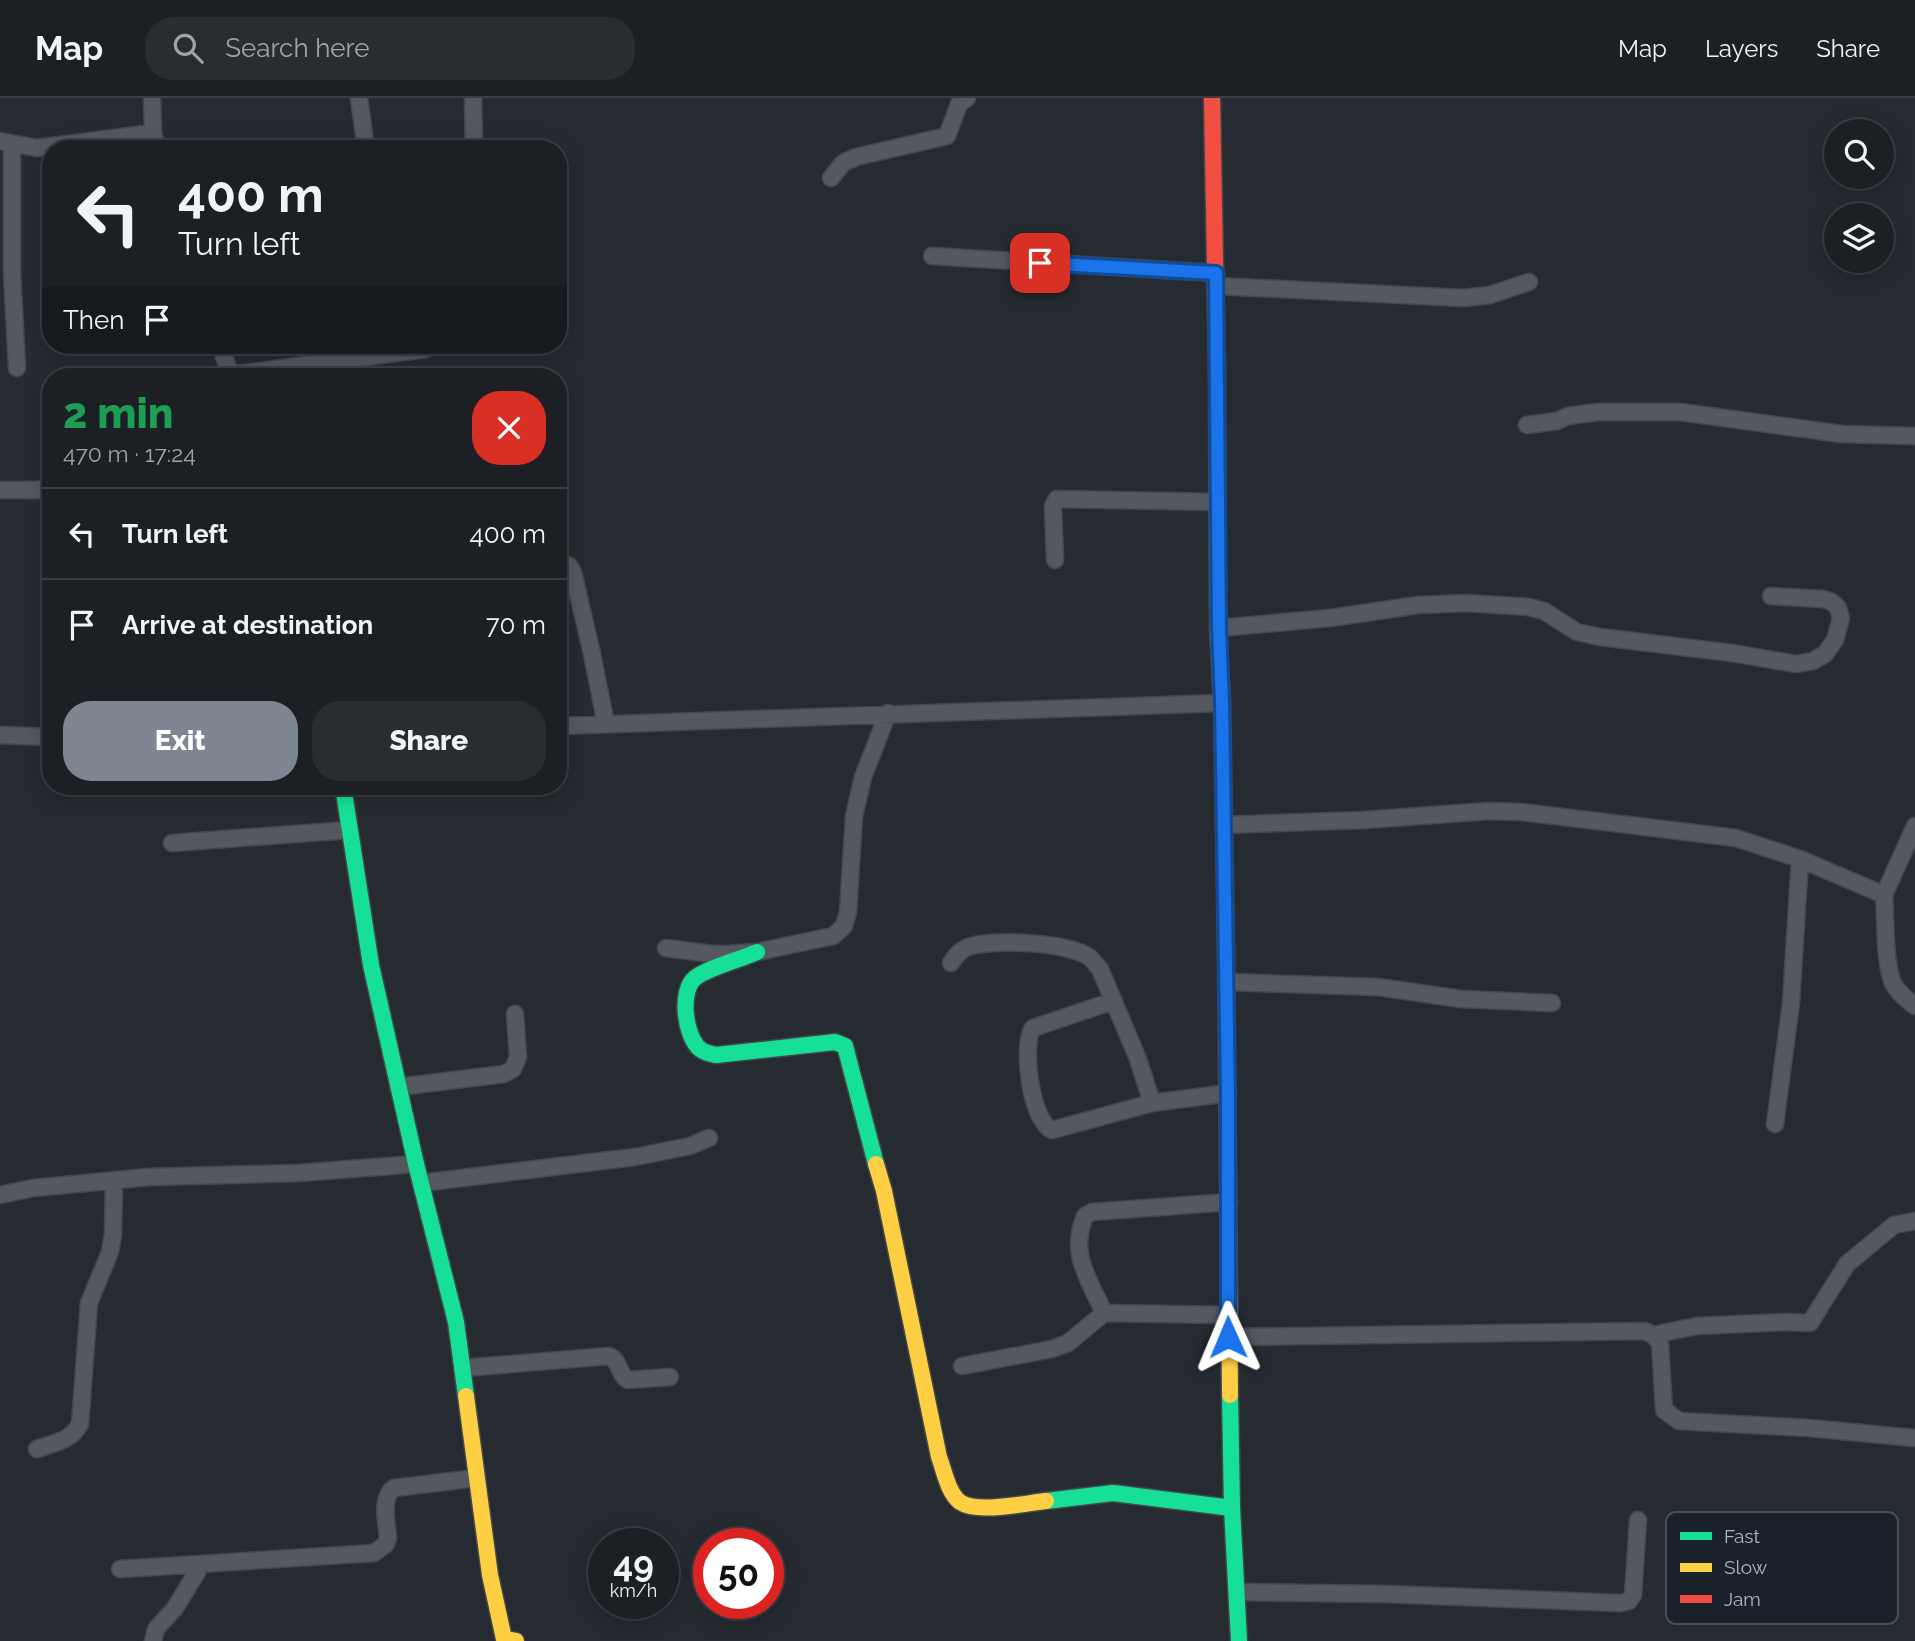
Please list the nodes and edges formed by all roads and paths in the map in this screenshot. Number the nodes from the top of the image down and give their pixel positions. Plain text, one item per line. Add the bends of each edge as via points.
1 (152, 98) edge
2 (359, 98) edge
3 (473, 98) edge
4 (967, 98) edge
5 (1212, 98) edge
6 (155, 140) edge
7 (365, 140) edge
8 (474, 140) edge
9 (6, 142) edge
10 (42, 148) edge
11 (831, 178) dead end
12 (932, 256) dead end
13 (1217, 280) junction
14 (1529, 282) dead end
15 (390, 354) edge
16 (17, 368) dead end
17 (289, 368) edge
18 (1527, 425) dead end
19 (1915, 436) edge
20 (42, 489) edge
21 (0, 490) edge
22 (1218, 502) junction
23 (1055, 560) dead end
24 (567, 565) edge
25 (1771, 596) dead end
26 (1219, 628) junction
27 (1222, 702) junction
28 (888, 713) junction
29 (606, 724) junction
30 (567, 726) edge
31 (0, 735) edge
32 (42, 737) edge
33 (344, 795) edge
34 (1224, 825) junction
35 (1915, 826) edge
36 (349, 830) junction
37 (172, 843) dead end
38 (1800, 859) junction
39 (1884, 895) junction
40 (666, 948) dead end
41 (757, 952) junction
42 (951, 963) dead end
43 (1226, 982) junction
44 (1113, 1001) junction
45 (1552, 1003) dead end
46 (1915, 1006) edge
47 (515, 1014) dead end
48 (398, 1087) junction
49 (1228, 1093) junction
50 (1152, 1103) junction
51 (1775, 1124) dead end
52 (709, 1138) dead end
53 (416, 1164) junction
54 (114, 1181) junction
55 (421, 1183) junction
56 (0, 1195) edge
57 (1229, 1202) junction
58 (1915, 1221) edge
59 (1104, 1314) junction
60 (1228, 1315) junction
61 (1653, 1335) junction
62 (1228, 1337) junction
63 (962, 1366) dead end
64 (463, 1368) junction
65 (670, 1377) dead end
66 (1915, 1438) edge
67 (37, 1449) dead end
68 (477, 1478) junction
69 (1232, 1508) junction
70 (1638, 1520) dead end
71 (202, 1564) junction
72 (120, 1569) dead end
73 (1237, 1592) junction
74 (508, 1640) edge
75 (153, 1641) edge
76 (1239, 1641) edge

1 - 6 street
2 - 7 street
3 - 8 street
4 - 11 street via 959,104 947,136 856,157 843,163
5 - 13 street
9 - 10 street
9 - 16 street
12 - 13 street
13 - 14 street via 1463,298
13 - 22 street
15 - 17 street
18 - 19 street via 1598,412 1680,412 1842,434
20 - 21 street
22 - 23 street via 1057,499 1053,506
22 - 26 street
24 - 29 street via 573,572
25 - 26 street via 1823,599 1838,608 1841,618 1835,640 1825,654 1796,664 1600,637 1577,632 1529,607 1465,603 1418,604
26 - 27 street
27 - 28 street
27 - 34 street
28 - 29 street
28 - 41 street via 863,777 854,816 844,926 833,936
29 - 30 street
31 - 32 street
33 - 36 street
34 - 38 street via 1522,812 1736,838
34 - 43 street
35 - 39 street
36 - 37 street
36 - 48 street via 371,965
38 - 39 street
38 - 51 street via 1791,1003
39 - 46 street via 1892,982
40 - 41 street via 712,954
41 - 69 street via 696,978 688,992 686,1019 693,1042 702,1052 716,1055 835,1042 845,1046 884,1191 939,1457 953,1494 960,1502 992,1507 1113,1493
42 - 44 street via 958,952 978,944 1042,943 1090,957
43 - 45 street via 1378,987 1461,999
43 - 49 street
44 - 50 street
44 - 50 street via 1029,1033 1031,1092 1039,1114 1052,1130
47 - 48 street via 518,1057 513,1069 504,1074
48 - 53 street
49 - 50 street
49 - 57 street
52 - 55 street via 635,1157
53 - 54 street
53 - 55 street
54 - 56 street
54 - 67 street via 110,1252 89,1303 80,1424 67,1439
55 - 64 street via 452,1296
57 - 59 street via 1085,1216 1078,1250
57 - 60 street
58 - 61 street via 1894,1225 1847,1264 1810,1323 1697,1326
59 - 60 street
59 - 63 street via 1068,1343 1052,1349
60 - 62 street
61 - 62 street via 1634,1330
61 - 66 street via 1660,1343 1664,1410 1679,1422
62 - 69 street
64 - 65 street via 610,1356 628,1380
64 - 68 street
68 - 71 street via 388,1492 388,1538 374,1553
68 - 74 street via 490,1575
69 - 73 street
70 - 73 street via 1633,1595 1620,1603
71 - 72 street
71 - 75 street via 156,1629
73 - 76 street

